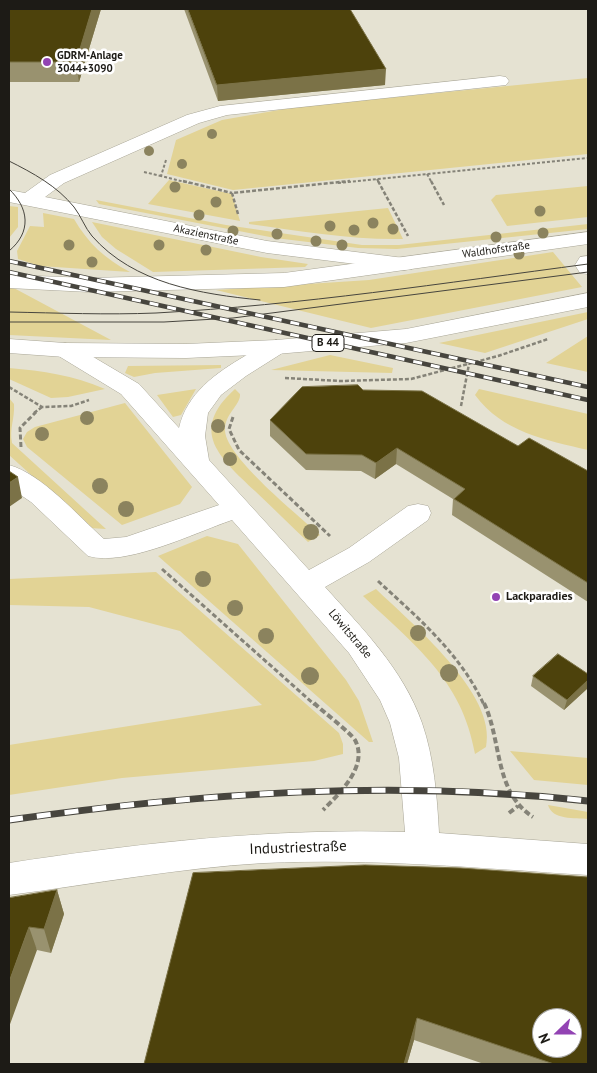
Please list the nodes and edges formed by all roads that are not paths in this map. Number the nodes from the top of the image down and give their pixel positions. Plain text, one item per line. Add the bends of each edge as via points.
1 (500, 81) dead end
2 (174, 108) dead end
3 (193, 119) junction
4 (9, 196) edge
5 (30, 199) junction
6 (588, 238) edge
7 (588, 262) edge
8 (404, 264) junction
9 (588, 268) edge
10 (9, 282) edge
11 (588, 300) edge
12 (9, 346) edge
13 (276, 347) junction
14 (65, 350) junction
15 (196, 462) junction
16 (9, 474) edge
17 (237, 508) junction
18 (418, 513) dead end
19 (306, 584) junction
20 (424, 847) junction
21 (588, 860) edge
22 (9, 879) edge

1 - 3 street via 226,110
2 - 3 street
3 - 5 street via 57,179
4 - 5 street, Akazienstraße
5 - 8 street, Akazienstraße via 267,247
6 - 8 street, Waldhofstraße
7 - 9 street
8 - 10 street via 284,280 90,285
11 - 13 street, B 44 via 406,336
12 - 14 street, B 44
13 - 14 street, B 44 via 186,351
13 - 15 street via 231,376 202,400 192,428
14 - 15 street, Löwitstraße via 130,389
15 - 17 street, Löwitstraße
16 - 17 street via 40,496 98,550 132,546
17 - 19 street, Löwitstraße
18 - 19 street via 354,558
19 - 20 street, Löwitstraße via 360,645 400,708 415,760
20 - 21 street, Industriestraße
20 - 22 street, Industriestraße via 256,848 180,855

